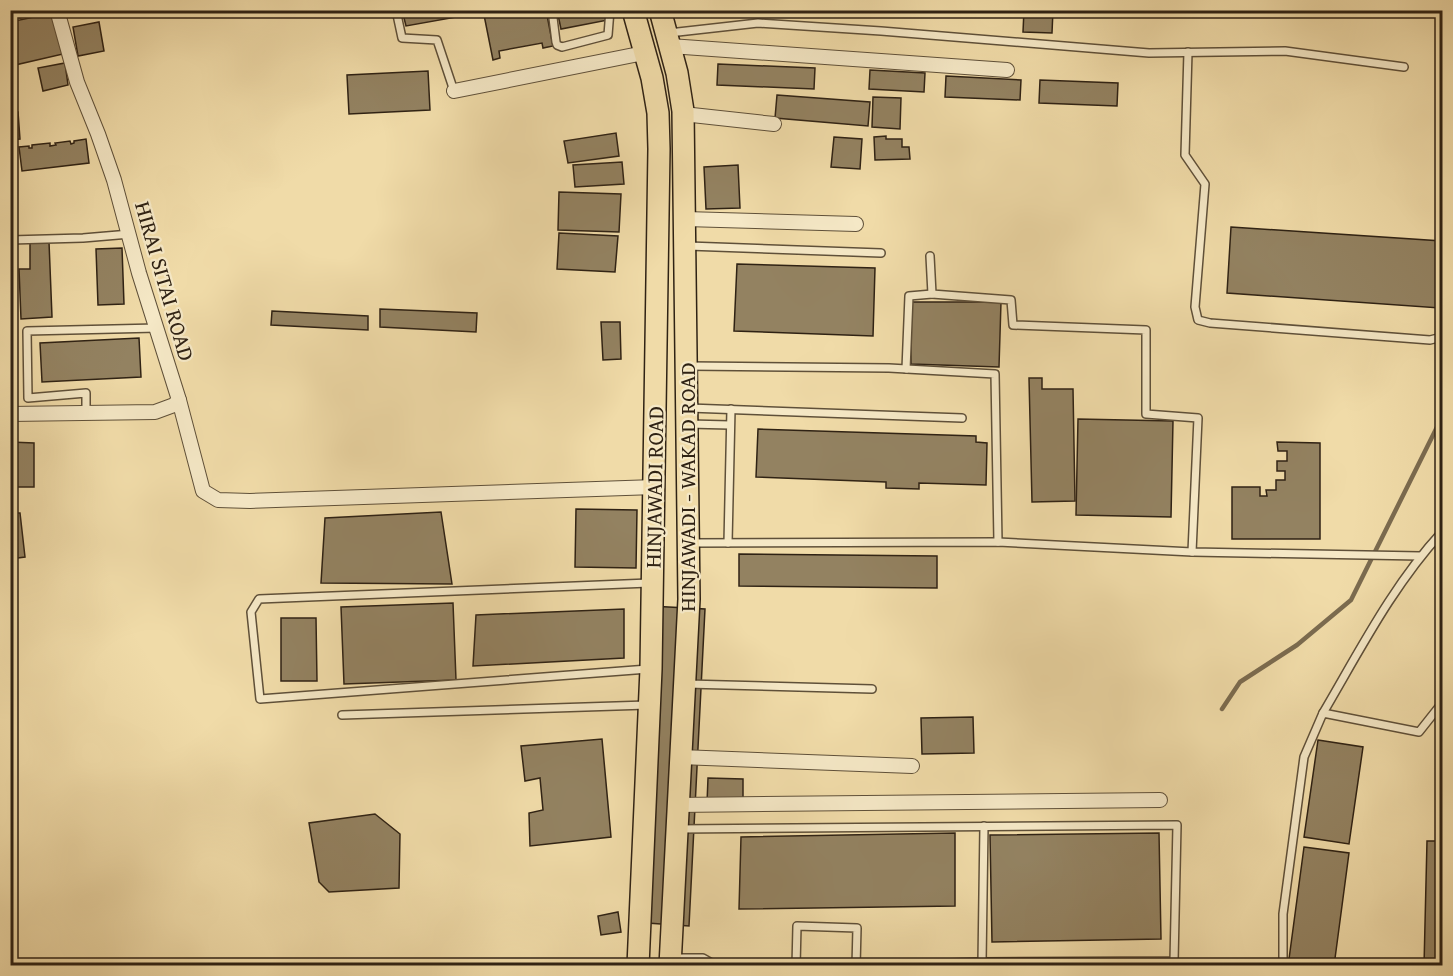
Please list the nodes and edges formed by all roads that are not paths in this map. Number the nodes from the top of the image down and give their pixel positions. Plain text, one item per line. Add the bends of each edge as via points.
1 (57, 10) edge
2 (396, 10) edge
3 (552, 10) edge
4 (610, 10) edge
5 (633, 10) edge
6 (660, 10) edge
7 (668, 39) junction
8 (1188, 52) junction
9 (644, 53) junction
10 (1404, 67) dead end
11 (1007, 70) dead end
12 (454, 91) joint
13 (683, 114) junction
14 (774, 124) dead end
15 (686, 219) junction
16 (856, 224) dead end
17 (130, 234) junction
18 (10, 240) edge
19 (686, 246) junction
20 (881, 253) dead end
21 (930, 256) dead end
22 (932, 294) junction
23 (157, 328) junction
24 (1443, 336) edge
25 (688, 366) junction
26 (906, 369) junction
27 (179, 400) junction
28 (731, 409) junction
29 (86, 412) junction
30 (10, 414) edge
31 (688, 416) junction
32 (962, 418) dead end
33 (730, 425) junction
34 (655, 487) junction
35 (1443, 532) edge
36 (998, 542) junction
37 (689, 543) junction
38 (728, 543) junction
39 (1192, 552) junction
40 (1420, 556) junction
41 (652, 583) junction
42 (651, 669) junction
43 (684, 684) junction
44 (872, 689) dead end
45 (1443, 703) edge
46 (650, 704) junction
47 (1323, 713) junction
48 (342, 715) dead end
49 (680, 756) junction
50 (912, 766) dead end
51 (1160, 800) dead end
52 (677, 805) junction
53 (984, 826) junction
54 (676, 829) junction
55 (670, 962) edge
56 (982, 962) junction
57 (638, 966) edge
58 (717, 966) edge
59 (796, 966) edge
60 (856, 966) edge
61 (1283, 966) edge

1 - 17 street, HIRAI SITAI ROAD via 77,82
2 - 12 lane via 402,38 437,40
3 - 4 lane via 556,42 562,46 608,35
5 - 9 main road, HINJAWADI ROAD
6 - 7 main road, HINJAWADI - WAKAD ROAD
7 - 8 lane via 758,23 1149,53
7 - 11 street
7 - 13 main road, HINJAWADI - WAKAD ROAD
8 - 10 lane via 1285,51
8 - 24 lane via 1185,155 1205,183 1195,307 1198,320 1430,340
9 - 12 street
9 - 34 main road, HINJAWADI ROAD via 658,113 659,149
13 - 14 street
13 - 15 main road, HINJAWADI - WAKAD ROAD
15 - 16 street
15 - 19 main road, HINJAWADI - WAKAD ROAD
17 - 18 lane
17 - 23 street, HIRAI SITAI ROAD
19 - 20 lane
19 - 25 main road, HINJAWADI - WAKAD ROAD
21 - 22 lane
22 - 26 lane via 909,296
22 - 39 lane via 1011,300 1013,325 1146,330 1146,414 1198,418
23 - 27 street, HIRAI SITAI ROAD
23 - 29 lane via 27,331 28,398 86,393
25 - 26 lane
25 - 31 main road, HINJAWADI - WAKAD ROAD
26 - 36 lane via 995,374
27 - 29 street via 155,412
27 - 34 street, HIRAI SITAI ROAD via 203,491 218,500
28 - 31 lane
28 - 32 lane
28 - 33 lane
29 - 30 street
31 - 33 lane
31 - 37 main road, HINJAWADI - WAKAD ROAD
33 - 38 lane
34 - 41 main road, HINJAWADI ROAD
35 - 40 lane
36 - 38 lane
36 - 39 lane
37 - 38 lane
37 - 43 main road, HINJAWADI - WAKAD ROAD
39 - 40 lane
40 - 47 lane via 1399,584
41 - 42 main road, HINJAWADI ROAD
41 - 42 lane via 259,599 251,612 260,699
42 - 46 main road, HINJAWADI ROAD
43 - 44 lane
43 - 49 main road, HINJAWADI - WAKAD ROAD
45 - 47 lane via 1419,732
46 - 48 lane
46 - 57 main road, HINJAWADI ROAD
47 - 61 lane via 1304,757 1283,914
49 - 50 street
49 - 52 main road, HINJAWADI - WAKAD ROAD
51 - 52 street
52 - 54 main road, HINJAWADI - WAKAD ROAD
53 - 54 lane
53 - 56 lane
53 - 56 lane via 1177,825 1174,961
54 - 55 main road, HINJAWADI - WAKAD ROAD
55 - 58 lane via 703,958
56 - 60 lane
59 - 60 lane via 797,926 857,928

